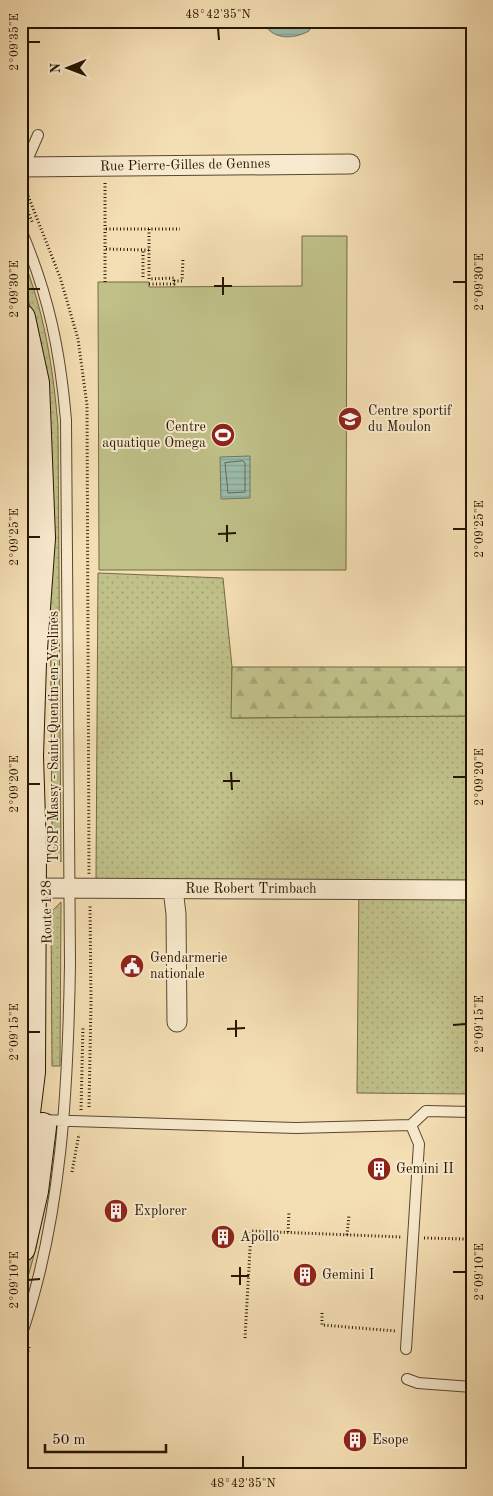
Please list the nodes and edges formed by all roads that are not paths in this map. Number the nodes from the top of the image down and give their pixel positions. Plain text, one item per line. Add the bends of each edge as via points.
1 (38, 135) dead end
2 (350, 164) dead end
3 (23, 167) edge
4 (21, 230) edge
5 (21, 318) edge
6 (49, 888) junction
7 (173, 889) junction
8 (472, 890) edge
9 (177, 1022) dead end
10 (472, 1112) edge
11 (44, 1120) junction
12 (411, 1125) junction
13 (21, 1154) edge
14 (21, 1248) edge
15 (21, 1336) edge
16 (406, 1349) dead end
17 (406, 1379) dead end
18 (472, 1387) edge

1 - 3 lane
2 - 3 street, Rue Pierre-Gilles de Gennes
4 - 6 lane, TCSP Massy - Saint-Quentin-en-Yvelines via 53,321 62,366 66,420
5 - 6 main road, Route 128 via 35,383 38,420 40,574 32,663 29,756
6 - 7 street, Rue Robert Trimbach
6 - 11 main road, Route 128
7 - 8 street, Rue Robert Trimbach
7 - 9 street
10 - 12 lane via 426,1111
11 - 12 lane via 296,1128
11 - 13 main road, Route 128
11 - 14 main road, Route 128 via 34,1191
11 - 15 lane via 51,1223
12 - 16 lane via 419,1144
17 - 18 lane via 418,1383

